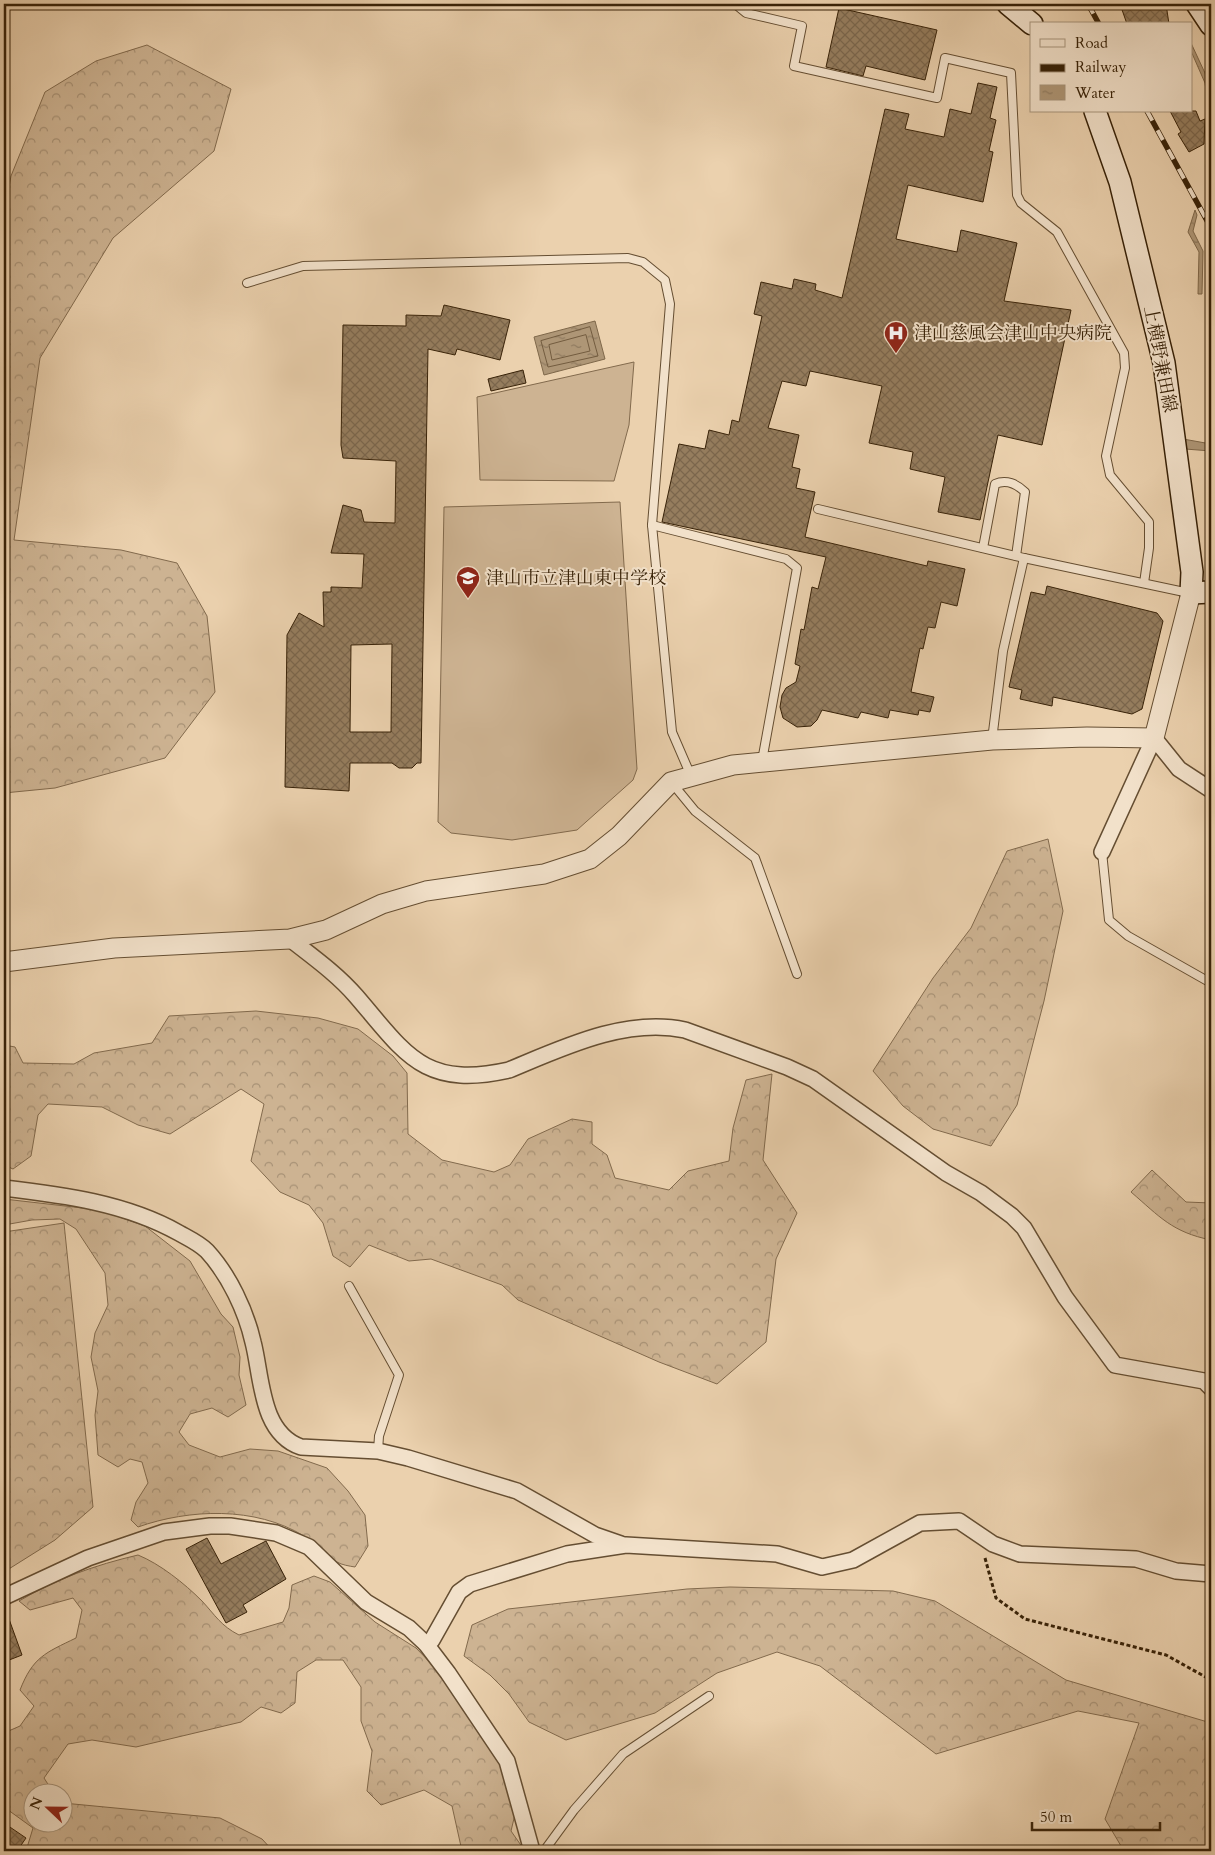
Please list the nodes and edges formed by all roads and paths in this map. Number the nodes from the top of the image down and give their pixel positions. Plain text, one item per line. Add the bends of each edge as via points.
1 (735, 4) edge
2 (1008, 4) edge
3 (1197, 4) edge
4 (1030, 22) edge
5 (1211, 25) edge
6 (1095, 112) edge
7 (247, 283) dead end
8 (818, 509) dead end
9 (652, 525) junction
10 (983, 548) junction
11 (1020, 557) junction
12 (1144, 583) junction
13 (1201, 592) edge
14 (1154, 738) junction
15 (992, 740) junction
16 (762, 761) junction
17 (691, 776) junction
18 (671, 782) junction
19 (1211, 790) edge
20 (1102, 852) joint
21 (290, 939) junction
22 (4, 962) edge
23 (797, 974) dead end
24 (1211, 983) edge
25 (4, 1188) edge
26 (349, 1286) dead end
27 (1211, 1388) edge
28 (378, 1452) junction
29 (979, 1534) junction
30 (626, 1545) junction
31 (1211, 1574) edge
32 (4, 1596) edge
33 (426, 1644) junction
34 (1211, 1680) edge
35 (709, 1696) dead end
36 (532, 1851) edge
37 (544, 1851) edge

1 - 12 lane via 746,13 802,26 794,66 937,98 945,58 1010,73 1021,203 1057,232 1124,353 1125,368 1106,456 1110,475 1149,522 1150,548
2 - 4 main road
3 - 5 main road
6 - 13 main road, 上横野兼田線 via 1120,182 1164,363 1192,572
7 - 9 lane via 303,266 628,258 643,262 665,280 670,304
8 - 10 lane
9 - 16 lane via 786,559 797,568
9 - 17 lane via 672,732
10 - 11 lane
10 - 11 lane via 995,484 1018,484 1025,492
11 - 12 lane
11 - 15 lane via 1003,651
12 - 13 lane
13 - 14 street
14 - 15 street
14 - 19 street via 1179,769
14 - 20 street
15 - 16 street
16 - 17 street
17 - 18 street
18 - 21 street via 619,836 590,859 544,874 426,891 382,904 326,930
18 - 23 lane via 695,811 755,858
20 - 24 lane via 1109,920 1128,936
21 - 22 street via 114,948
21 - 27 street via 338,978 402,1050 433,1070 449,1074 492,1074 607,1034 669,1026 788,1067 813,1079 1012,1216 1024,1228 1065,1297 1116,1364 1204,1381
25 - 28 street via 124,1210 159,1222 196,1243 207,1251 226,1277 241,1309 253,1341 264,1396 272,1420 282,1435 301,1447
26 - 28 lane via 399,1375 379,1436
28 - 30 street via 518,1491 595,1535
29 - 30 street via 959,1521 920,1523 853,1560 822,1567 777,1554
29 - 31 street via 993,1544 1020,1554 1136,1559 1176,1571
29 - 34 path via 996,1598 1025,1619 1166,1655
30 - 33 street via 567,1554 470,1584 459,1592 432,1640
32 - 33 street via 88,1558 164,1532 230,1526 276,1533 309,1547 366,1602 409,1628
33 - 36 street via 501,1749
35 - 37 lane via 623,1754 574,1810

